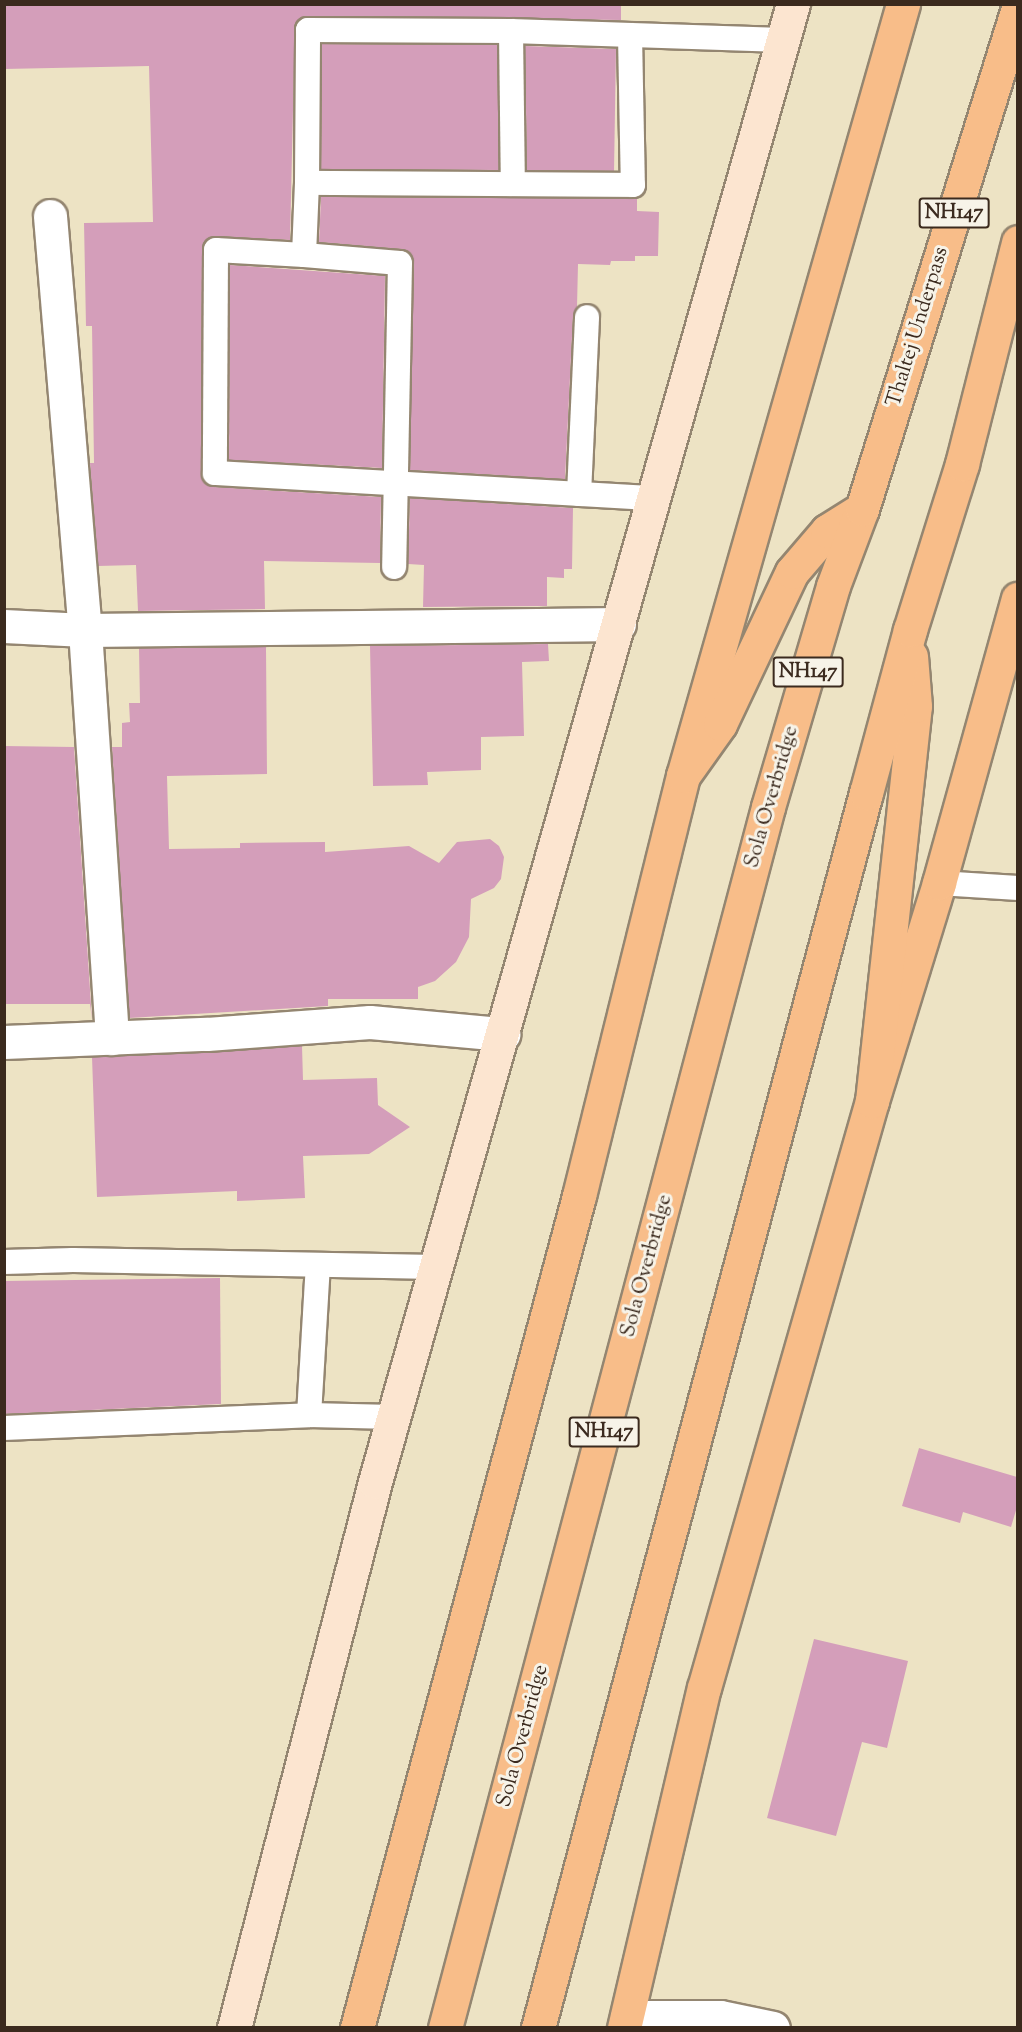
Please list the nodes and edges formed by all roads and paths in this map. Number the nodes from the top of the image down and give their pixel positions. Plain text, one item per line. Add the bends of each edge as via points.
1 (793, 4) edge
2 (903, 4) edge
3 (1017, 8) edge
4 (511, 31) junction
5 (630, 35) junction
6 (783, 40) junction
7 (307, 183) junction
8 (513, 184) junction
9 (50, 216) dead end
10 (1017, 242) edge
11 (304, 255) junction
12 (587, 317) dead end
13 (395, 484) junction
14 (579, 494) junction
15 (655, 498) junction
16 (862, 509) junction
17 (394, 567) dead end
18 (1017, 599) edge
19 (619, 624) junction
20 (4, 626) edge
21 (85, 630) junction
22 (910, 630) junction
23 (683, 776) junction
24 (939, 883) junction
25 (1017, 888) edge
26 (503, 1034) junction
27 (112, 1038) junction
28 (4, 1042) edge
29 (872, 1101) junction
30 (4, 1262) edge
31 (318, 1265) junction
32 (436, 1267) junction
33 (309, 1415) junction
34 (394, 1417) junction
35 (4, 1428) edge
36 (626, 2022) edge
37 (718, 2022) edge
38 (234, 2028) edge
39 (357, 2028) edge
40 (445, 2028) edge
41 (538, 2028) edge
42 (773, 2028) edge

1 - 6 street
2 - 23 main road
3 - 16 main road, Thaltej Underpass / NH147
4 - 5 lane
4 - 7 lane via 308,30
4 - 8 lane
5 - 6 lane
5 - 8 lane via 633,185
6 - 15 street
7 - 8 lane
7 - 11 lane
9 - 21 street
10 - 22 main road, NH147 via 962,464
11 - 13 lane via 400,264
11 - 13 lane via 216,250 215,473
12 - 14 lane
13 - 14 lane
13 - 17 lane
14 - 15 lane
15 - 19 street
16 - 23 main road via 827,531 792,572 720,724
16 - 40 main road, Sola Overbridge / NH147 via 833,586 760,836
18 - 24 main road
19 - 21 street
19 - 26 street
20 - 21 street
21 - 27 street
22 - 29 main road via 915,706
22 - 41 main road, NH147
23 - 39 main road via 579,1196
24 - 25 lane
24 - 29 main road
26 - 27 street via 370,1022
26 - 32 street
27 - 28 street
29 - 36 main road via 704,1688
30 - 31 lane
31 - 32 lane
31 - 33 lane
32 - 34 street
33 - 34 lane
33 - 35 lane
34 - 38 street
36 - 37 street
37 - 42 street

